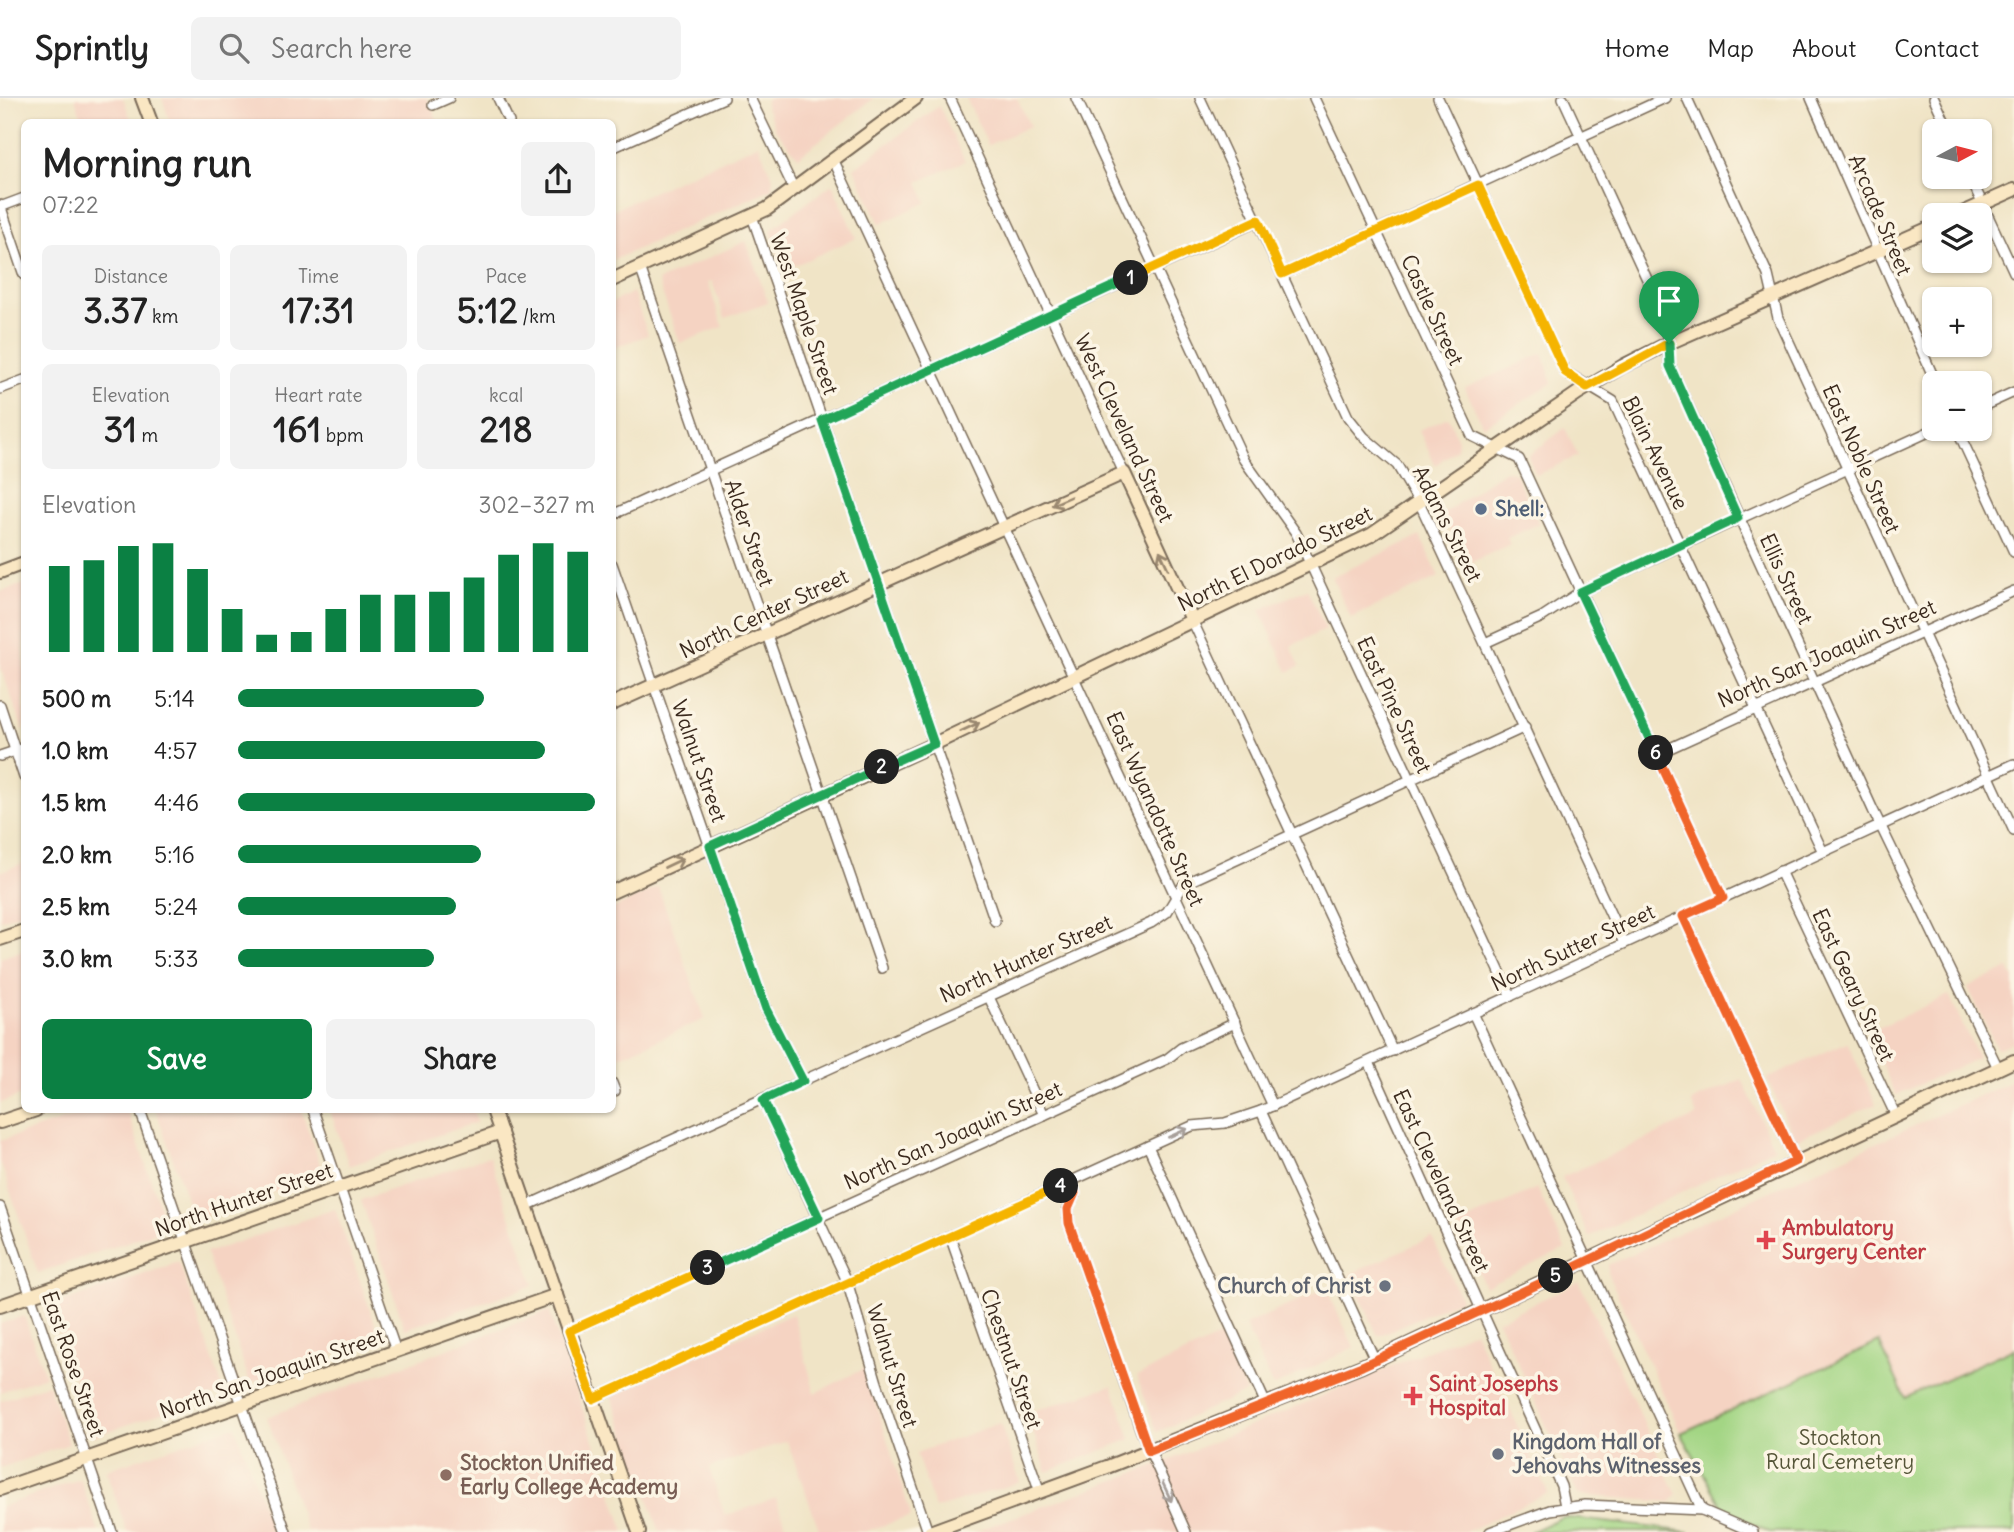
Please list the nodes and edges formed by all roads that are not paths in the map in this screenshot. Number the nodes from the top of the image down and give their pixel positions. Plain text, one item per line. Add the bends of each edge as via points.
1 (142, 98) edge
2 (449, 98) edge
3 (498, 98) edge
4 (724, 98) edge
5 (750, 98) edge
6 (916, 98) edge
7 (950, 98) edge
8 (1076, 98) edge
9 (1200, 98) edge
10 (1314, 98) edge
11 (1438, 98) edge
12 (1563, 98) edge
13 (1665, 98) edge
14 (1687, 98) edge
15 (1811, 98) edge
16 (1934, 98) edge
17 (433, 105) dead end
18 (150, 119) edge
19 (508, 119) edge
20 (1944, 119) edge
21 (1581, 137) junction
22 (616, 146) edge
23 (833, 159) junction
24 (1478, 185) junction
25 (793, 189) junction
26 (2014, 190) edge
27 (21, 199) edge
28 (1987, 203) edge
29 (0, 206) edge
30 (752, 216) junction
31 (1258, 220) junction
32 (1992, 224) edge
33 (1922, 231) edge
34 (1376, 232) junction
35 (1877, 250) junction
36 (21, 266) edge
37 (640, 267) junction
38 (1155, 267) junction
39 (2014, 272) edge
40 (1282, 274) junction
41 (616, 278) edge
42 (1773, 298) junction
43 (1051, 316) junction
44 (1669, 343) junction
45 (932, 370) junction
46 (1931, 371) edge
47 (21, 381) edge
48 (1587, 387) junction
49 (0, 389) edge
50 (2014, 392) edge
51 (1992, 402) edge
52 (822, 420) junction
53 (1922, 435) edge
54 (1963, 441) edge
55 (1496, 449) junction
56 (1846, 468) junction
57 (710, 471) junction
58 (1124, 473) junction
59 (1420, 504) junction
60 (616, 514) edge
61 (1738, 518) junction
62 (1004, 526) junction
63 (1680, 545) junction
64 (2014, 552) edge
65 (21, 564) edge
66 (1311, 565) junction
67 (0, 572) edge
68 (616, 576) edge
69 (879, 582) junction
70 (2014, 591) edge
71 (1580, 592) junction
72 (1194, 622) junction
73 (766, 634) junction
74 (1922, 634) junction
75 (1485, 643) junction
76 (1076, 677) junction
77 (1814, 682) junction
78 (654, 685) junction
79 (616, 702) edge
80 (0, 705) edge
81 (1755, 708) junction
82 (1525, 727) junction
83 (934, 744) junction
84 (20, 749) edge
85 (1657, 754) junction
86 (0, 756) edge
87 (2014, 764) edge
88 (1988, 776) junction
89 (1409, 779) junction
90 (823, 794) junction
91 (1881, 825) junction
92 (2014, 831) edge
93 (1291, 834) junction
94 (710, 846) junction
95 (1822, 850) junction
96 (1780, 872) junction
97 (616, 890) edge
98 (1176, 897) junction
99 (1723, 898) junction
100 (1683, 916) junction
101 (995, 921) dead end
102 (21, 932) edge
103 (0, 939) edge
104 (1624, 943) junction
105 (882, 968) dead end
106 (1511, 996) junction
107 (989, 997) junction
108 (1473, 1013) junction
109 (1235, 1023) junction
110 (1393, 1051) junction
111 (2014, 1061) edge
112 (1369, 1062) junction
113 (1998, 1068) junction
114 (803, 1081) junction
115 (763, 1100) junction
116 (1273, 1106) junction
117 (1261, 1111) junction
118 (27, 1113) edge
119 (141, 1113) edge
120 (314, 1113) edge
121 (494, 1113) edge
122 (1044, 1115) junction
123 (1895, 1115) junction
124 (0, 1122) edge
125 (501, 1132) junction
126 (1148, 1146) junction
127 (1796, 1161) junction
128 (1071, 1182) junction
129 (340, 1188) junction
130 (526, 1206) junction
131 (0, 1207) edge
132 (819, 1218) junction
133 (950, 1236) junction
134 (185, 1241) junction
135 (1587, 1262) junction
136 (847, 1281) junction
137 (30, 1295) junction
138 (557, 1295) junction
139 (0, 1306) edge
140 (1481, 1311) junction
141 (569, 1331) junction
142 (396, 1351) junction
143 (1375, 1360) junction
144 (593, 1399) junction
145 (1266, 1404) junction
146 (242, 1405) junction
147 (1149, 1451) junction
148 (87, 1458) junction
149 (0, 1489) edge
150 (1040, 1492) junction
151 (1565, 1506) junction
152 (1702, 1510) junction
153 (113, 1532) edge
154 (286, 1532) edge
155 (639, 1532) edge
156 (929, 1532) edge
157 (1186, 1532) edge
158 (1490, 1532) edge
159 (1753, 1532) edge

1 - 18 street
2 - 17 street
3 - 19 street
4 - 22 street
5 - 25 street
6 - 23 street
7 - 43 street, West Cleveland Street
8 - 38 street, East Pine Street
9 - 31 street, Adams Street
10 - 34 street, Castle Street
11 - 24 street
12 - 21 street, Ellis Street
13 - 21 street
14 - 42 street, East Noble Street via 1768,275
15 - 35 street, Arcade Street
16 - 20 street
21 - 24 street
21 - 44 street, Ellis Street via 1665,318
23 - 25 street
23 - 45 street, East Wyandotte Street
24 - 34 street
24 - 48 street via 1565,372
25 - 30 street
26 - 28 street
27 - 29 street
29 - 36 street
30 - 37 street
30 - 52 street, West Maple Street
31 - 38 street
31 - 40 street, Adams Street
32 - 39 street
33 - 35 street, North El Dorado Street
34 - 40 street
34 - 55 street, Castle Street via 1472,436
35 - 42 street, North El Dorado Street
35 - 46 street, Arcade Street
37 - 41 street
37 - 57 street, Alder Street
38 - 43 street
38 - 66 street, East Pine Street via 1258,484 1296,533
40 - 59 street, Adams Street via 1348,417 1397,466
42 - 44 street, North El Dorado Street
42 - 56 street, East Noble Street
43 - 45 street
43 - 58 street, West Cleveland Street
44 - 48 street, North El Dorado Street
44 - 61 street, Ellis Street via 1670,366
45 - 52 street
45 - 62 street, East Wyandotte Street
47 - 49 street
48 - 55 street, North El Dorado Street
48 - 63 street, Blain Avenue via 1613,401
50 - 51 street
52 - 57 street
52 - 69 street, West Maple Street
53 - 56 street
54 - 64 street
55 - 59 street, North El Dorado Street
55 - 71 street, Castle Street via 1519,459
56 - 61 street
56 - 74 street, East Noble Street
57 - 60 street
57 - 73 street, Alder Street
58 -> 62 street, North Center Street
72 -> 58 street, West Cleveland Street
59 - 66 street, North El Dorado Street
59 - 75 street, Adams Street
61 - 63 street
61 - 77 street, Ellis Street
62 - 69 street, North Center Street
62 - 76 street, East Wyandotte Street
63 - 71 street
63 - 81 street, Blain Avenue
65 - 67 street
66 - 72 street, North El Dorado Street
66 - 89 street, East Pine Street
68 - 78 street, Walnut Street
69 - 73 street, North Center Street
69 - 83 street, West Maple Street
70 - 74 street, North San Joaquin Street
71 - 75 street via 1542,617
71 - 85 street, Castle Street
72 - 76 street, North El Dorado Street
72 - 93 street
73 - 78 street, North Center Street
73 - 90 street, Alder Street
74 - 77 street, North San Joaquin Street
74 - 88 street, East Noble Street
75 - 82 street, Adams Street
83 -> 76 street, North El Dorado Street
76 - 98 street, East Wyandotte Street
77 - 81 street, North San Joaquin Street
77 - 91 street, Ellis Street
78 - 79 street, North Center Street
78 - 94 street, Walnut Street
80 - 84 street
81 - 85 street, North San Joaquin Street
81 - 95 street, Blain Avenue
82 - 89 street, North Hunter Street
82 - 104 street, Adams Street
83 - 90 street, North El Dorado Street
83 - 101 street, West Maple Street
84 - 86 street
85 - 99 street, Castle Street
87 - 88 street, North Sutter Street
88 - 91 street, North Sutter Street
88 - 92 street, East Noble Street
89 - 93 street, North Hunter Street
89 - 106 street, East Pine Street
90 - 94 street, North El Dorado Street
90 - 105 street, Alder Street
91 - 95 street, North Sutter Street
91 - 113 street, Ellis Street
93 - 98 street, North Hunter Street via 1184,884
93 - 110 street
97 -> 94 street, North El Dorado Street
94 - 114 street, Walnut Street via 766,1009
95 - 96 street, North Sutter Street
96 - 99 street, North Sutter Street
96 - 123 street, East Geary Street
98 - 107 street, North Hunter Street via 1165,914 1151,923
98 - 109 street, East Wyandotte Street
99 - 100 street, North Sutter Street
100 - 104 street, North Sutter Street
100 - 127 street
102 - 103 street
104 - 106 street, North Sutter Street
106 - 108 street, North Sutter Street
107 - 114 street, North Hunter Street
107 - 122 street
108 - 110 street, North Sutter Street
108 - 135 street
109 - 116 street, East Wyandotte Street
109 - 122 street, North San Joaquin Street
110 - 112 street, North Sutter Street
111 - 113 street
112 - 116 street, North Sutter Street
112 - 140 street, East Cleveland Street
113 - 123 street
114 - 115 street, North Hunter Street
115 - 130 street, North Hunter Street
115 - 132 street, Walnut Street
116 - 117 street, North Sutter Street
126 -> 117 street, North Sutter Street via 1192,1126 1225,1123
117 - 143 street
118 - 124 street
119 - 134 street
120 - 129 street
121 - 125 street
122 - 132 street, North San Joaquin Street
123 - 127 street
125 - 129 street, North Hunter Street
125 - 130 street
126 - 128 street, North Sutter Street
126 - 145 street
127 - 135 street
128 - 133 street, North Sutter Street
128 - 147 street via 1075,1193 1068,1209 1069,1223
129 - 134 street, North Hunter Street
129 - 142 street
130 - 138 street
131 - 137 street, East Rose Street
132 - 136 street, Walnut Street
132 - 141 street, North San Joaquin Street
133 - 136 street, North Sutter Street
133 - 150 street, Chestnut Street
134 - 137 street, North Hunter Street
134 - 146 street
135 - 140 street
135 - 152 street
136 - 144 street, North Sutter Street
136 - 156 street, Walnut Street
137 - 139 street, North Hunter Street
137 - 148 street, East Rose Street
138 - 141 street
138 - 142 street, North San Joaquin Street
140 - 143 street
140 - 151 street, East Cleveland Street via 1561,1486
141 - 144 street
142 - 146 street, North San Joaquin Street
143 - 145 street
144 - 155 street
145 - 147 street
146 - 148 street, North San Joaquin Street
146 - 154 street
147 - 150 street
147 -> 157 street
148 - 149 street, North San Joaquin Street
148 - 153 street, East Rose Street
150 - 156 street
151 - 152 street
151 - 158 street
152 - 159 street

